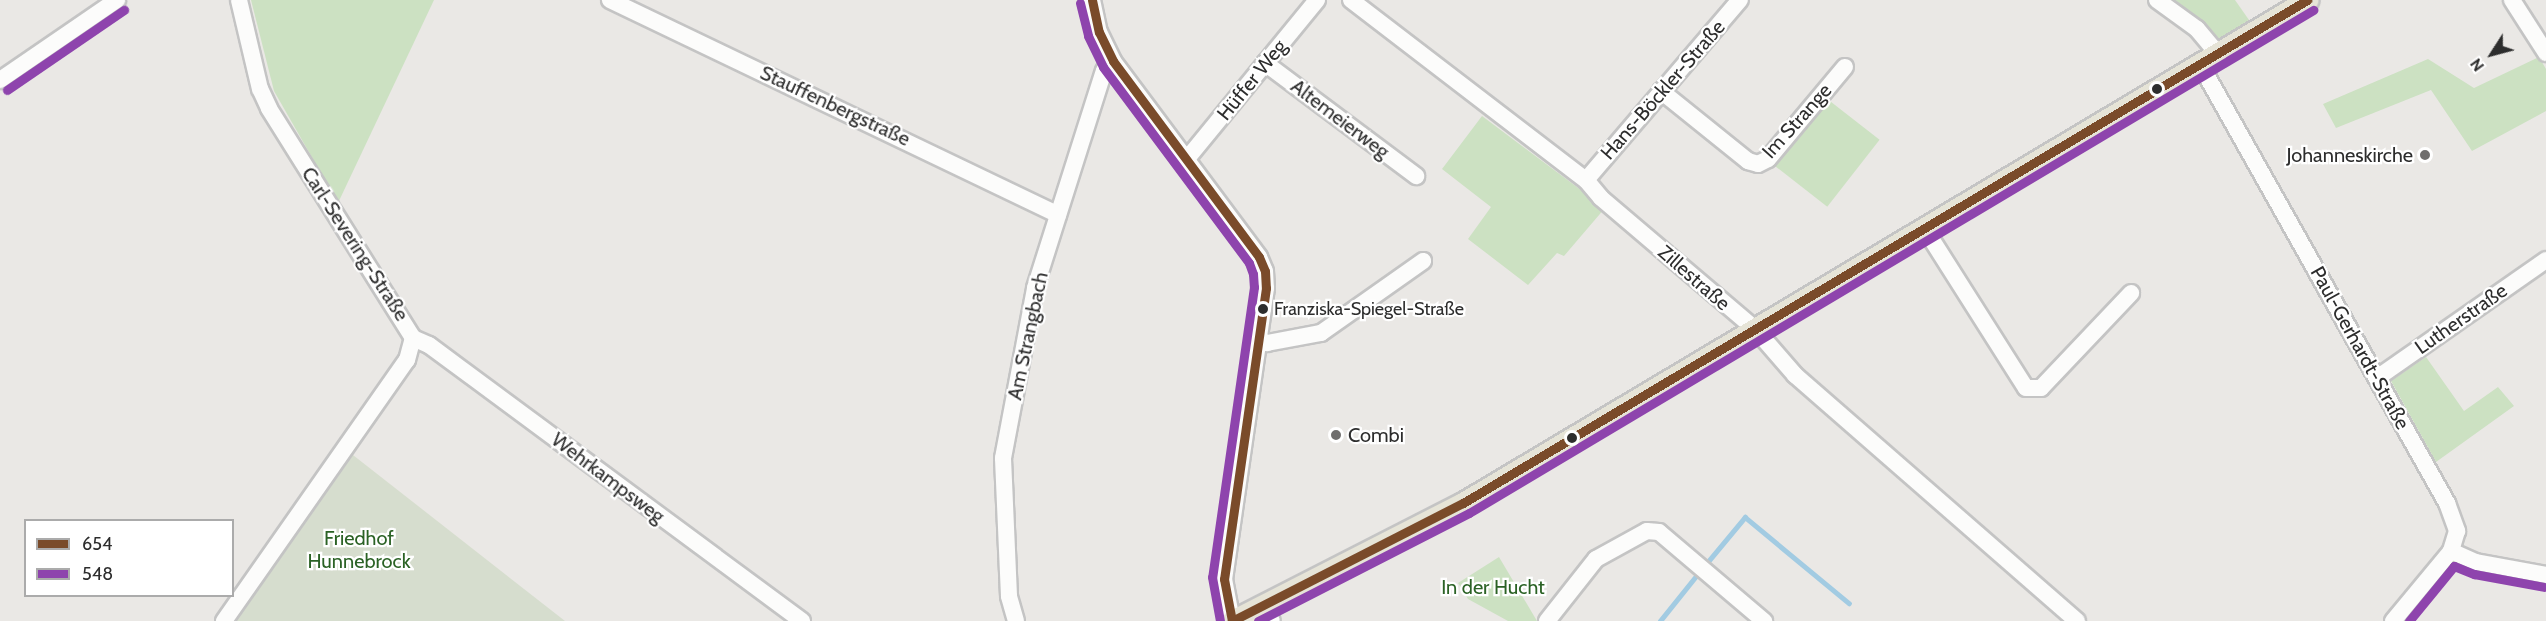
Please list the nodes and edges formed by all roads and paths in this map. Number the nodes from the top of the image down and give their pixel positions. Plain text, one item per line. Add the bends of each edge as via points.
1 (117, 0) edge
2 (239, 0) edge
3 (610, 0) edge
4 (1092, 0) edge
5 (1317, 0) edge
6 (1351, 0) edge
7 (1740, 0) edge
8 (2157, 0) edge
9 (2307, 0) edge
10 (2512, 0) edge
11 (2546, 53) edge
12 (2208, 59) junction
13 (1113, 61) junction
14 (1265, 63) junction
15 (1845, 68) dead end
16 (0, 80) edge
17 (1661, 91) junction
18 (1186, 160) junction
19 (1416, 176) dead end
20 (1586, 180) junction
21 (1058, 215) junction
22 (1925, 229) junction
23 (2546, 260) edge
24 (1423, 261) dead end
25 (2131, 293) dead end
26 (1756, 330) junction
27 (413, 338) junction
28 (1257, 339) junction
29 (2377, 378) junction
30 (2451, 551) junction
31 (2546, 575) edge
32 (1268, 614) edge
33 (224, 621) edge
34 (802, 621) edge
35 (1016, 621) edge
36 (1232, 621) edge
37 (1547, 621) edge
38 (1764, 621) edge
39 (2077, 621) edge
40 (2393, 621) edge

1 - 16 street
2 - 27 street, Carl-Severing-Straße via 260,89 269,108
3 - 21 street, Stauffenbergstraße
4 - 13 street via 1099,32
5 - 14 street, Hüffer Weg
6 - 20 street, Zillestraße
7 - 17 street, Hans-Böckler-Straße
8 - 12 street, Paul-Gerhardt-Straße via 2197,29
9 - 12 main road
10 - 11 street
12 - 22 main road
12 - 29 street, Paul-Gerhardt-Straße
13 - 18 street
13 - 21 street, Am Strangbach via 1104,71
14 - 18 street, Hüffer Weg
14 - 19 street, Altemeierweg
15 - 17 street, Im Strange via 1768,159 1758,164 1748,161
17 - 20 street, Hans-Böckler-Straße
18 - 28 street via 1259,257 1265,271
20 - 26 street, Zillestraße via 1601,198
21 - 35 street, Am Strangbach via 1035,288 1003,458 1009,596
22 - 25 street via 2026,388 2042,388
22 - 26 main road
23 - 29 street, Lutherstraße
24 - 28 street via 1321,333 1267,343
26 - 32 main road
26 - 39 street, Zillestraße via 1796,375
27 - 33 street, Carl-Severing-Straße via 407,360
27 - 34 street, Wehrkampsweg via 429,345
28 - 36 street via 1224,579
29 - 30 street, Paul-Gerhardt-Straße via 2447,503 2457,531
30 - 31 street via 2476,562
30 - 40 street
32 - 36 main road
37 - 38 street via 1596,559 1647,531 1659,532

